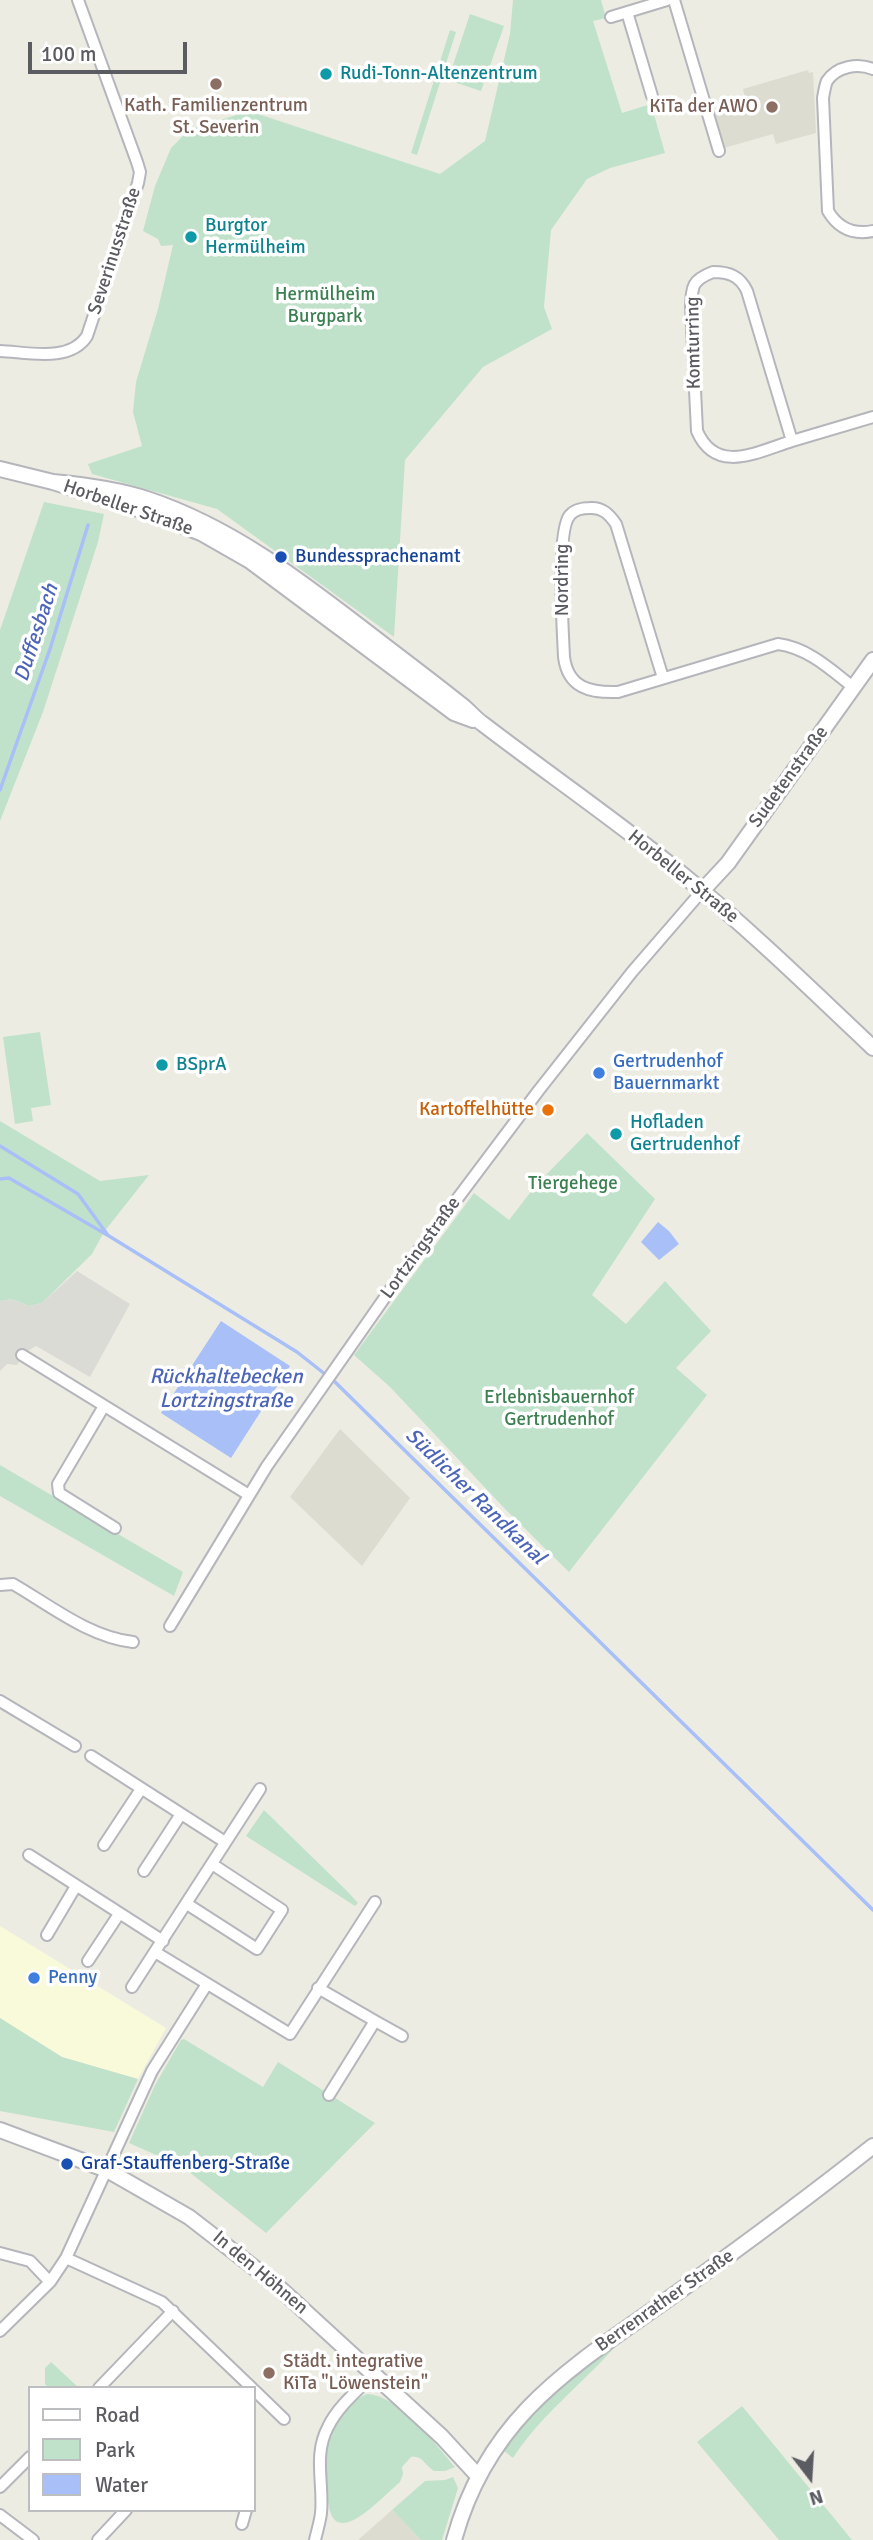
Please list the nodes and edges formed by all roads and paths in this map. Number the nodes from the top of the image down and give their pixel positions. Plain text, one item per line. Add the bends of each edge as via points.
1 (78, 0) edge
2 (667, 0) edge
3 (674, 0) edge
4 (626, 12) junction
5 (611, 16) dead end
6 (873, 69) edge
7 (652, 96) dead end
8 (719, 151) dead end
9 (873, 231) edge
10 (0, 351) edge
11 (873, 417) edge
12 (792, 441) junction
13 (0, 469) edge
14 (873, 660) edge
15 (663, 678) junction
16 (853, 687) junction
17 (702, 891) junction
18 (873, 1048) edge
19 (22, 1355) dead end
20 (104, 1406) junction
21 (249, 1494) junction
22 (115, 1528) dead end
23 (1, 1581) edge
24 (170, 1626) dead end
25 (133, 1642) dead end
26 (0, 1701) edge
27 (75, 1746) dead end
28 (91, 1756) dead end
29 (141, 1789) junction
30 (260, 1789) dead end
31 (181, 1814) junction
32 (225, 1842) junction
33 (104, 1845) dead end
34 (30, 1855) dead end
35 (212, 1864) junction
36 (144, 1871) dead end
37 (76, 1886) junction
38 (375, 1902) dead end
39 (187, 1904) junction
40 (119, 1914) junction
41 (47, 1935) dead end
42 (163, 1941) junction
43 (155, 1952) junction
44 (88, 1961) dead end
45 (207, 1984) junction
46 (132, 1987) dead end
47 (318, 1988) junction
48 (375, 2021) junction
49 (402, 2036) dead end
50 (329, 2095) dead end
51 (0, 2130) edge
52 (873, 2146) edge
53 (107, 2171) junction
54 (0, 2253) edge
55 (66, 2258) junction
56 (50, 2281) junction
57 (173, 2311) junction
58 (0, 2331) edge
59 (374, 2374) junction
60 (101, 2386) edge
61 (248, 2386) edge
62 (256, 2393) edge
63 (284, 2419) dead end
64 (28, 2459) edge
65 (478, 2476) junction
66 (0, 2487) edge
67 (124, 2512) edge
68 (245, 2512) edge
69 (0, 2515) edge
70 (242, 2524) dead end
71 (33, 2540) edge
72 (98, 2540) edge
73 (315, 2540) edge
74 (454, 2540) edge

1 - 10 street, Severinusstraße via 137,162 138,183 82,344 59,353
2 - 4 street
3 - 8 street
4 - 5 street
4 - 7 street
6 - 9 street via 857,65 841,69 827,81 823,98 828,211 842,228
11 - 12 street, Komturring
12 - 12 street, Komturring via 743,283 725,272 701,277 692,289 691,307 694,409 701,440 707,450 736,458
13 - 17 street, Horbeller Straße via 145,498 232,536 328,601
14 - 16 street, Sudetenstraße
15 - 15 street, Nordring via 610,515 598,508 570,514 562,551 566,670 582,687 601,692 618,692
15 - 16 street, Nordring via 778,645 794,646
16 - 17 street, Sudetenstraße via 728,863
17 - 18 street, Horbeller Straße
17 - 21 street, Lortzingstraße via 539,1090 410,1263
19 - 20 street
20 - 21 street
20 - 22 street via 58,1490
21 - 24 street, Lortzingstraße
23 - 25 street via 89,1629
26 - 27 street
28 - 29 street
29 - 31 street
29 - 33 street
30 - 32 street
31 - 32 street
31 - 36 street
32 - 35 street
34 - 37 street
35 - 39 street
35 - 39 street via 282,1910 257,1949
37 - 40 street
37 - 41 street
38 - 47 street
39 - 42 street
40 - 42 street
40 - 44 street
42 - 43 street
43 - 45 street
43 - 46 street
45 - 47 street via 290,2034
45 - 53 street via 152,2071
47 - 48 street
48 - 49 street
48 - 50 street
51 - 53 street, In den Höhnen
52 - 65 street, Berrenrather Straße via 550,2385 511,2426
53 - 55 street
53 - 59 street, In den Höhnen via 220,2239
54 - 56 street via 30,2261
55 - 56 street
55 - 57 street
56 - 58 street
57 - 60 street
57 - 61 street
59 - 65 street, In den Höhnen
59 - 73 street via 338,2411 321,2444 321,2514
62 - 63 street
64 - 66 street
65 - 74 street, Berrenrather Straße
67 - 72 street
68 - 70 street
69 - 71 street

